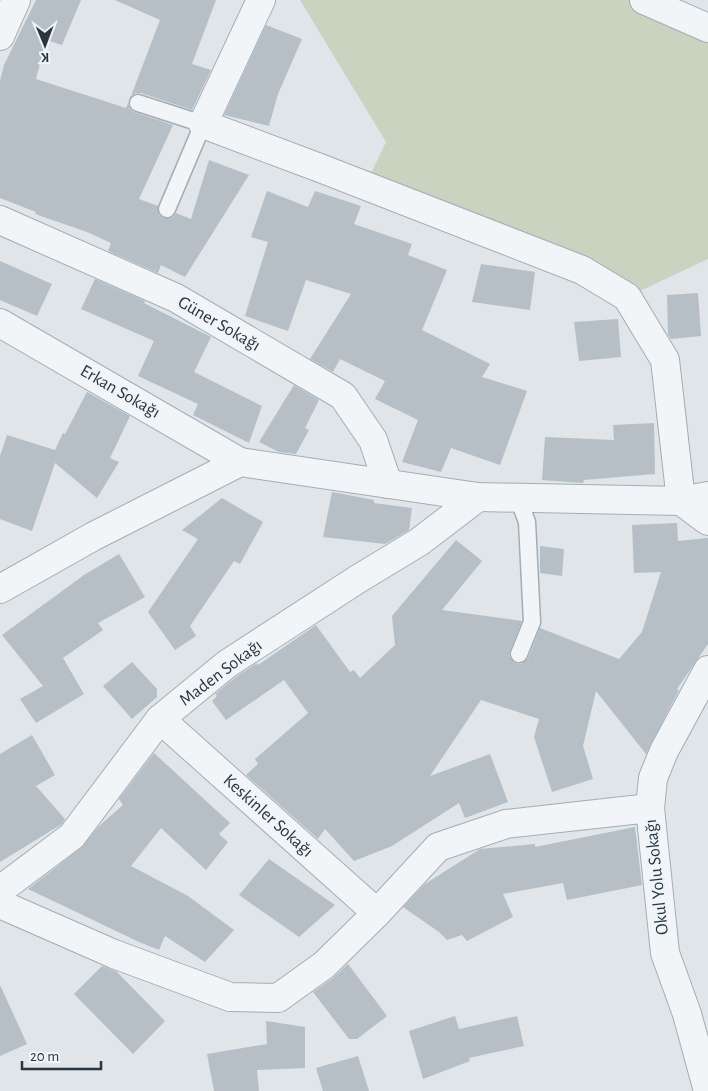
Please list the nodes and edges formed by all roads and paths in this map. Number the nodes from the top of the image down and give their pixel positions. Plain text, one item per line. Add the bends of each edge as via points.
1 (16, 0) edge
2 (262, 0) edge
3 (644, 0) edge
4 (708, 28) edge
5 (0, 36) edge
6 (138, 103) dead end
7 (203, 124) junction
8 (166, 209) dead end
9 (0, 220) edge
10 (0, 323) edge
11 (240, 462) junction
12 (388, 484) junction
13 (708, 496) edge
14 (478, 497) junction
15 (518, 498) junction
16 (681, 501) junction
17 (708, 521) edge
18 (0, 589) edge
19 (519, 654) dead end
20 (708, 670) edge
21 (160, 719) junction
22 (650, 808) junction
23 (0, 890) edge
24 (0, 904) edge
25 (377, 913) junction
26 (708, 1091) edge

1 - 5 street
2 - 7 street
3 - 4 street
6 - 7 lane
7 - 8 lane
7 - 16 street via 582,270 627,297 665,360
9 - 12 street, Güner Sokağı via 176,298 343,396 373,440
10 - 11 street, Erkan Sokağı
11 - 12 street
11 - 18 street via 94,536
12 - 14 street
13 - 16 street
14 - 15 street
14 - 21 street, Maden Sokağı via 419,542 227,664
15 - 16 street
15 - 19 lane via 527,522 532,622
16 - 17 street
20 - 22 street, Okul Yolu Sokağı via 664,751 653,778
21 - 23 street, Maden Sokağı via 72,836
21 - 25 street, Keskinler Sokağı
22 - 25 street via 506,824 438,847
22 - 26 street, Okul Yolu Sokağı via 665,953 687,1014
24 - 25 street via 114,954 230,997 278,998 324,965

